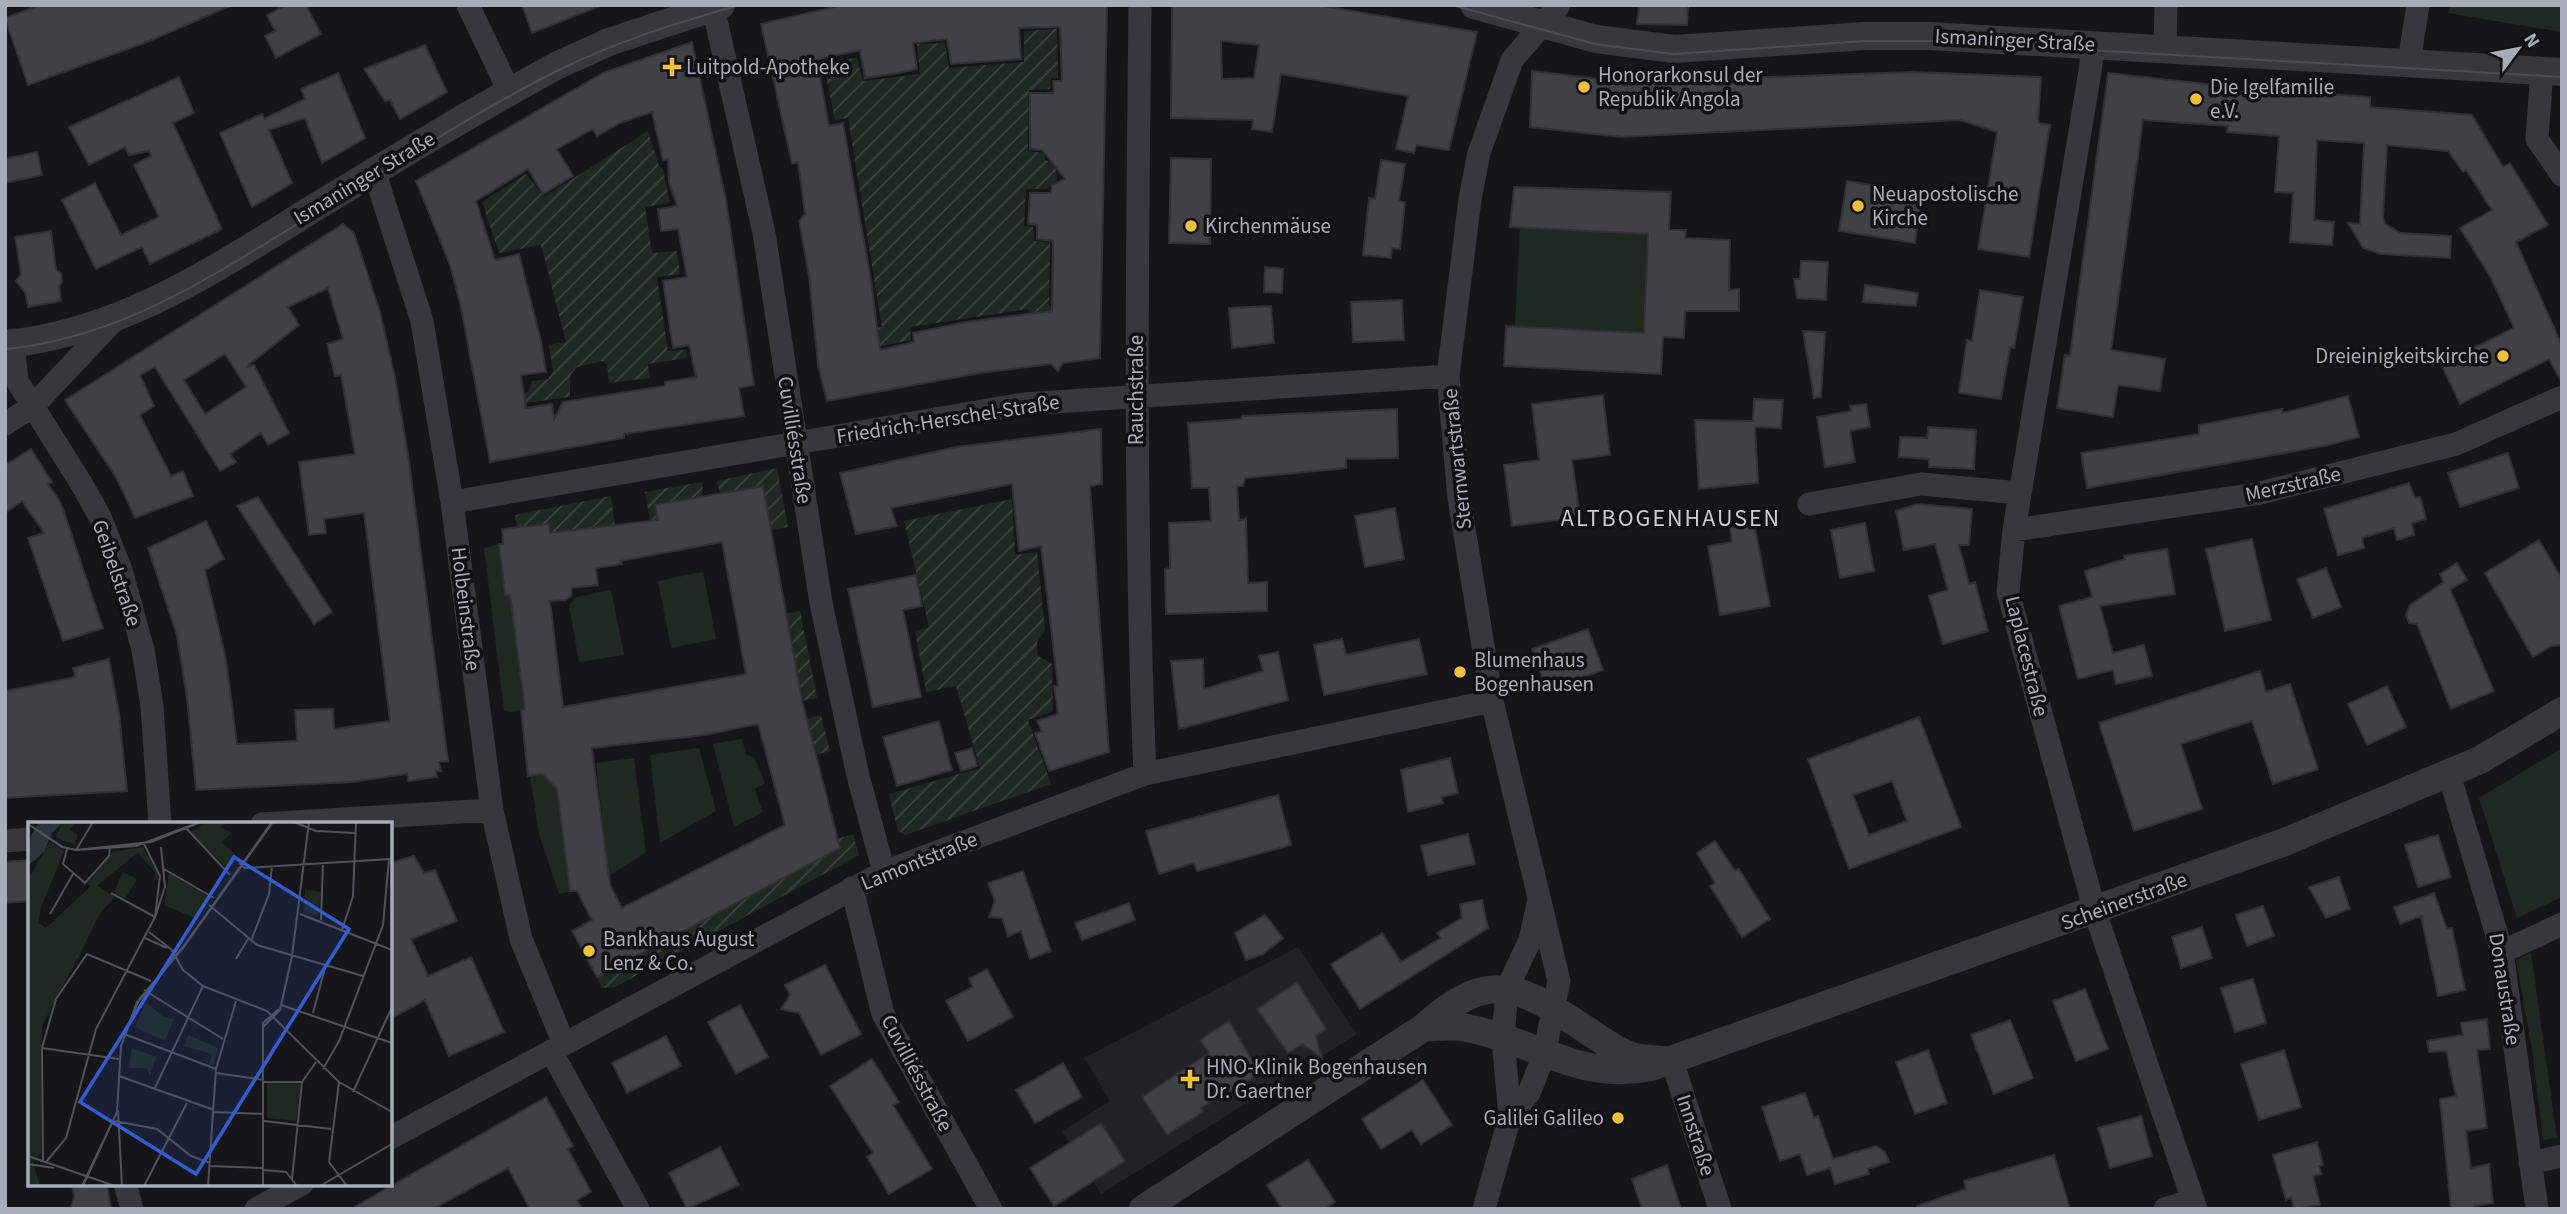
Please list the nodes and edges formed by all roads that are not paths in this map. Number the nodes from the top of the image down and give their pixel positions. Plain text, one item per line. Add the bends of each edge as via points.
1 (468, 5) edge
2 (1140, 5) edge
3 (1474, 5) edge
4 (2165, 5) edge
5 (2418, 5) edge
6 (717, 6) edge
7 (1550, 15) edge
8 (2092, 44) junction
9 (2165, 49) junction
10 (2409, 62) junction
11 (2552, 71) edge
12 (509, 92) junction
13 (374, 171) junction
14 (2562, 175) edge
15 (116, 318) junction
16 (9, 344) edge
17 (1448, 376) junction
18 (1135, 396) junction
19 (2562, 397) edge
20 (33, 407) junction
21 (5, 424) edge
22 (794, 444) junction
23 (2020, 494) junction
24 (452, 502) junction
25 (1809, 505) dead end
26 (2014, 530) junction
27 (1492, 701) junction
28 (2562, 711) edge
29 (1145, 774) junction
30 (2449, 774) junction
31 (492, 810) junction
32 (160, 822) edge
33 (295, 822) edge
34 (28, 839) edge
35 (5, 841) edge
36 (884, 872) junction
37 (852, 888) junction
38 (1538, 904) junction
39 (2095, 912) junction
40 (2562, 924) edge
41 (2502, 952) junction
42 (1507, 989) junction
43 (1555, 1009) junction
44 (1423, 1028) junction
45 (1503, 1039) junction
46 (557, 1048) junction
47 (1544, 1055) junction
48 (1672, 1061) junction
49 (1510, 1116) junction
50 (392, 1137) edge
51 (2562, 1156) edge
52 (2530, 1163) junction
53 (126, 1186) edge
54 (298, 1186) edge
55 (2194, 1204) edge
56 (132, 1209) edge
57 (256, 1209) edge
58 (638, 1209) edge
59 (991, 1209) edge
60 (1143, 1209) edge
61 (1484, 1209) edge
62 (1720, 1209) edge
63 (2165, 1209) edge
64 (2537, 1209) edge

1 - 12 street
2 - 18 street, Rauchstraße
3 - 7 street, Ismaninger Straße
4 - 9 street
5 - 10 street
6 - 12 street, Ismaninger Straße via 610,42
6 - 22 street, Cuvilliésstraße via 764,233
7 - 8 street, Ismaninger Straße via 1596,39 1674,49 1891,36
7 - 17 street, Sternwartstraße via 1511,60 1479,153
8 - 9 street, Ismaninger Straße
8 - 23 street, Laplacestraße
9 - 10 street, Ismaninger Straße
10 - 11 street, Ismaninger Straße
11 - 14 street via 2537,139
12 - 13 street, Ismaninger Straße
13 - 15 street, Ismaninger Straße via 169,295
13 - 24 street, Holbeinstraße via 422,321
15 - 16 street, Ismaninger Straße
15 - 20 street
16 - 20 street, Geibelstraße via 16,381
17 - 18 street, Friedrich-Herschel-Straße
17 - 27 street, Sternwartstraße via 1459,498
18 - 22 street, Friedrich-Herschel-Straße via 1024,404
18 - 29 street, Rauchstraße
19 - 26 street, Merzstraße via 2456,444 2268,491
20 - 21 street
20 - 32 street, Geibelstraße via 100,517 121,570 152,706
22 - 24 street, Friedrich-Herschel-Straße
22 - 36 street, Cuvilliésstraße via 823,616
23 - 25 street via 1921,484
23 - 26 street, Laplacestraße
24 - 31 street, Holbeinstraße
26 - 39 street, Laplacestraße via 2008,592
27 - 29 street, Lamontstraße
27 - 38 street, Sternwartstraße
28 - 30 street, Scheinerstraße
29 - 36 street, Lamontstraße
30 - 39 street, Scheinerstraße via 2282,843
30 - 41 street, Donaustraße
31 - 33 street
31 - 46 street, Holbeinstraße via 521,939
34 - 35 street
36 - 37 street, Lamontstraße
37 - 46 street, Lamontstraße
37 - 59 street, Cuvilliésstraße via 883,1014
38 - 42 street, Sternwartstraße via 1530,940
38 - 43 street, Sternwartstraße via 1559,981
39 - 48 street, Scheinerstraße
39 - 55 street, Laplacestraße
40 - 41 street
41 - 52 street, Donaustraße
42 - 43 street
42 - 44 street via 1475,992 1449,1005
42 - 45 street
43 - 47 street, Sternwartstraße
43 - 48 street via 1627,1053
44 - 45 street, Scheinerstraße via 1469,1028
44 - 60 street
45 - 47 street, Scheinerstraße
45 - 49 street
46 - 50 street, Lamontstraße
46 - 58 street, Holbeinstraße
47 - 48 street, Scheinerstraße via 1605,1072 1630,1072
47 - 49 street, Sternwartstraße via 1529,1093
48 - 62 street, Innstraße
49 - 61 street
51 - 52 street
52 - 64 street, Donaustraße
53 - 56 street
54 - 57 street
55 - 63 street

